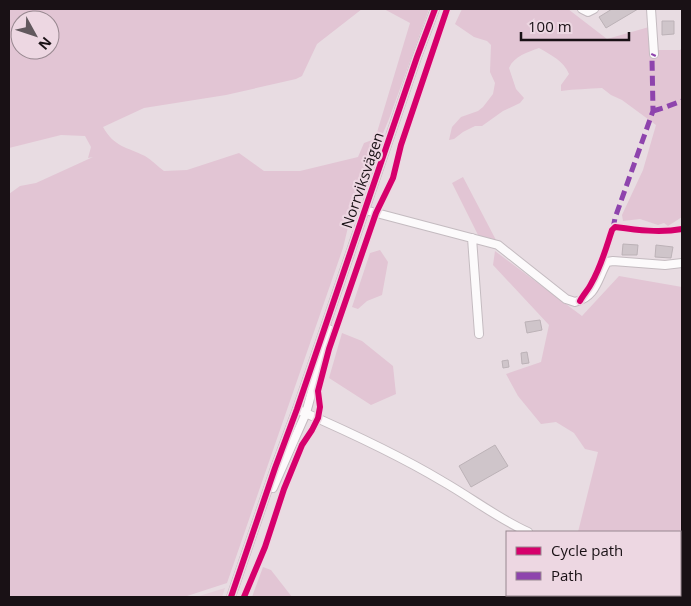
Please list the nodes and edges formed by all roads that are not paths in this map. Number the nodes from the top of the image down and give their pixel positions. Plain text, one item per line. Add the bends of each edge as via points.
1 (435, 9) edge
2 (582, 9) edge
3 (594, 9) edge
4 (651, 9) edge
5 (654, 54) dead end
6 (365, 210) junction
7 (472, 238) junction
8 (682, 263) edge
9 (341, 281) junction
10 (480, 334) dead end
11 (314, 360) junction
12 (297, 409) junction
13 (306, 413) junction
14 (275, 468) junction
15 (526, 531) edge
16 (252, 536) junction
17 (231, 597) edge

1 - 6 street, Norrviksvägen
2 - 3 street via 588,12
4 - 5 street
6 - 7 street, Norrviksvägen
6 - 9 street, Norrviksvägen
7 - 8 street, Norrviksvägen via 498,245 566,299 575,302 587,298 592,292 608,262
7 - 10 street
9 - 11 street, Norrviksvägen
9 - 13 street, Norrviksvägen
11 - 12 street, Norrviksvägen
11 - 14 street, Norrviksvägen via 294,404
12 - 13 street
12 - 14 street, Norrviksvägen
13 - 15 street via 411,463
13 - 16 street, Norrviksvägen
14 - 16 street, Norrviksvägen
16 - 17 street, Norrviksvägen

